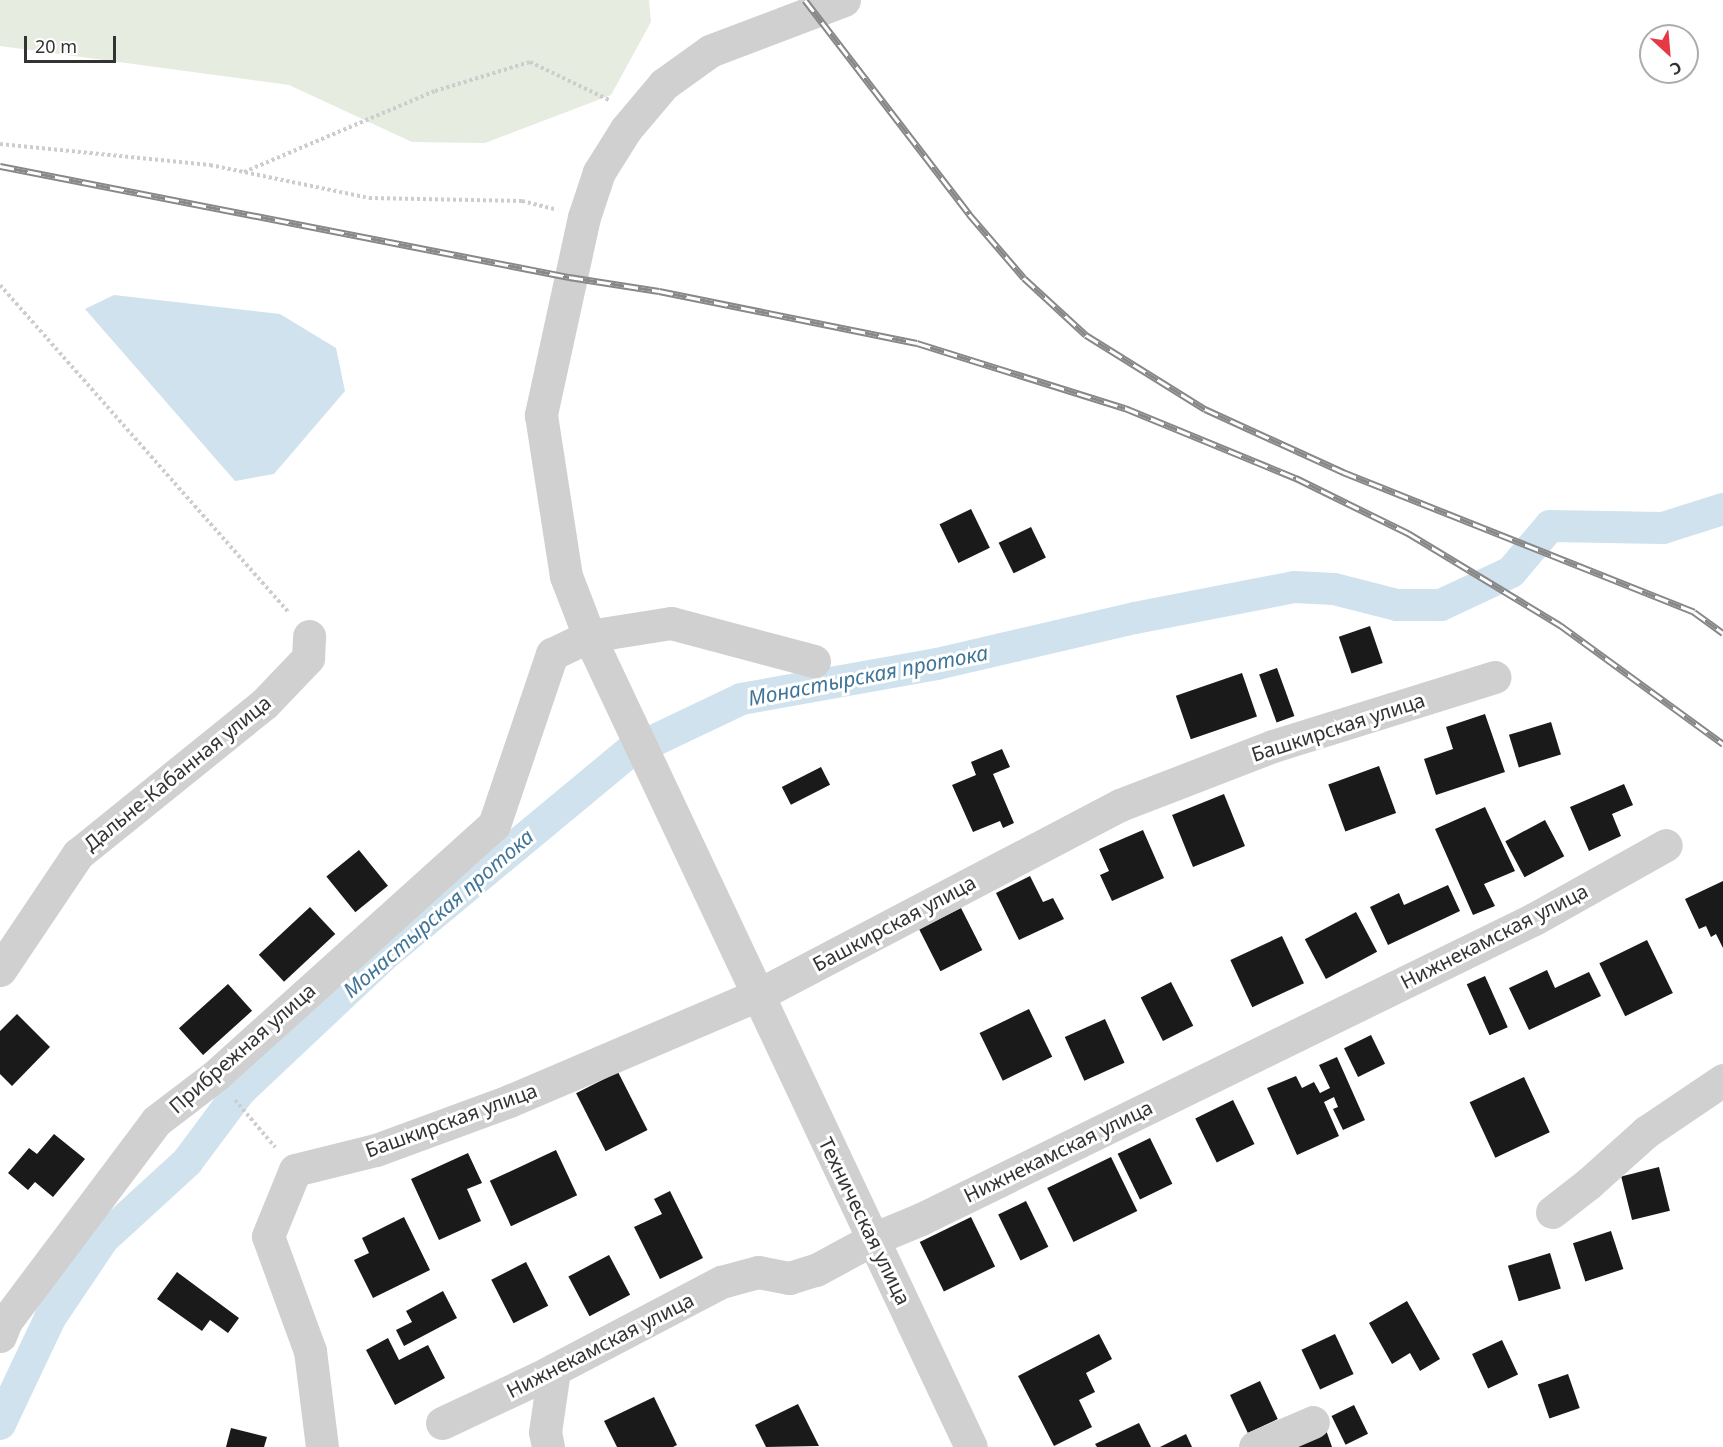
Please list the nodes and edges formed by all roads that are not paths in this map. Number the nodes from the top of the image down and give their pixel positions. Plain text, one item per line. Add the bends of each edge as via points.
1 (844, 0) edge
2 (309, 636) road end
3 (589, 636) junction
4 (814, 662) dead end
5 (1494, 677) dead end
6 (1665, 845) dead end
7 (0, 970) edge
8 (758, 995) junction
9 (1723, 1080) edge
10 (1552, 1212) dead end
11 (873, 1239) junction
12 (0, 1336) edge
13 (554, 1370) junction
14 (1313, 1422) dead end
15 (442, 1423) dead end
16 (322, 1447) edge
17 (548, 1447) edge
18 (971, 1447) edge
19 (1256, 1447) edge

1 - 3 street, Техническая улица via 710,51 664,84 626,129 599,172 584,217 541,415 566,576
2 - 7 street, Дальне-Кабанная улица via 308,658 264,704 78,854
3 - 4 street, Прибрежная улица via 671,623
3 - 8 street, Техническая улица
3 - 12 street, Прибрежная улица via 552,654 494,825 215,1076 156,1121 6,1321
5 - 8 street, Башкирская улица via 1273,746 1120,805
6 - 11 street, Нижнекамская улица via 1534,919
8 - 11 street, Техническая улица
8 - 16 street, Башкирская улица via 508,1101 376,1150 295,1170 268,1236 310,1351
9 - 10 street via 1646,1131
11 - 13 street, Нижнекамская улица via 816,1270 789,1278 758,1272 721,1282
11 - 18 street, Техническая улица
13 - 15 street, Нижнекамская улица
13 - 17 street via 545,1432
14 - 19 street

